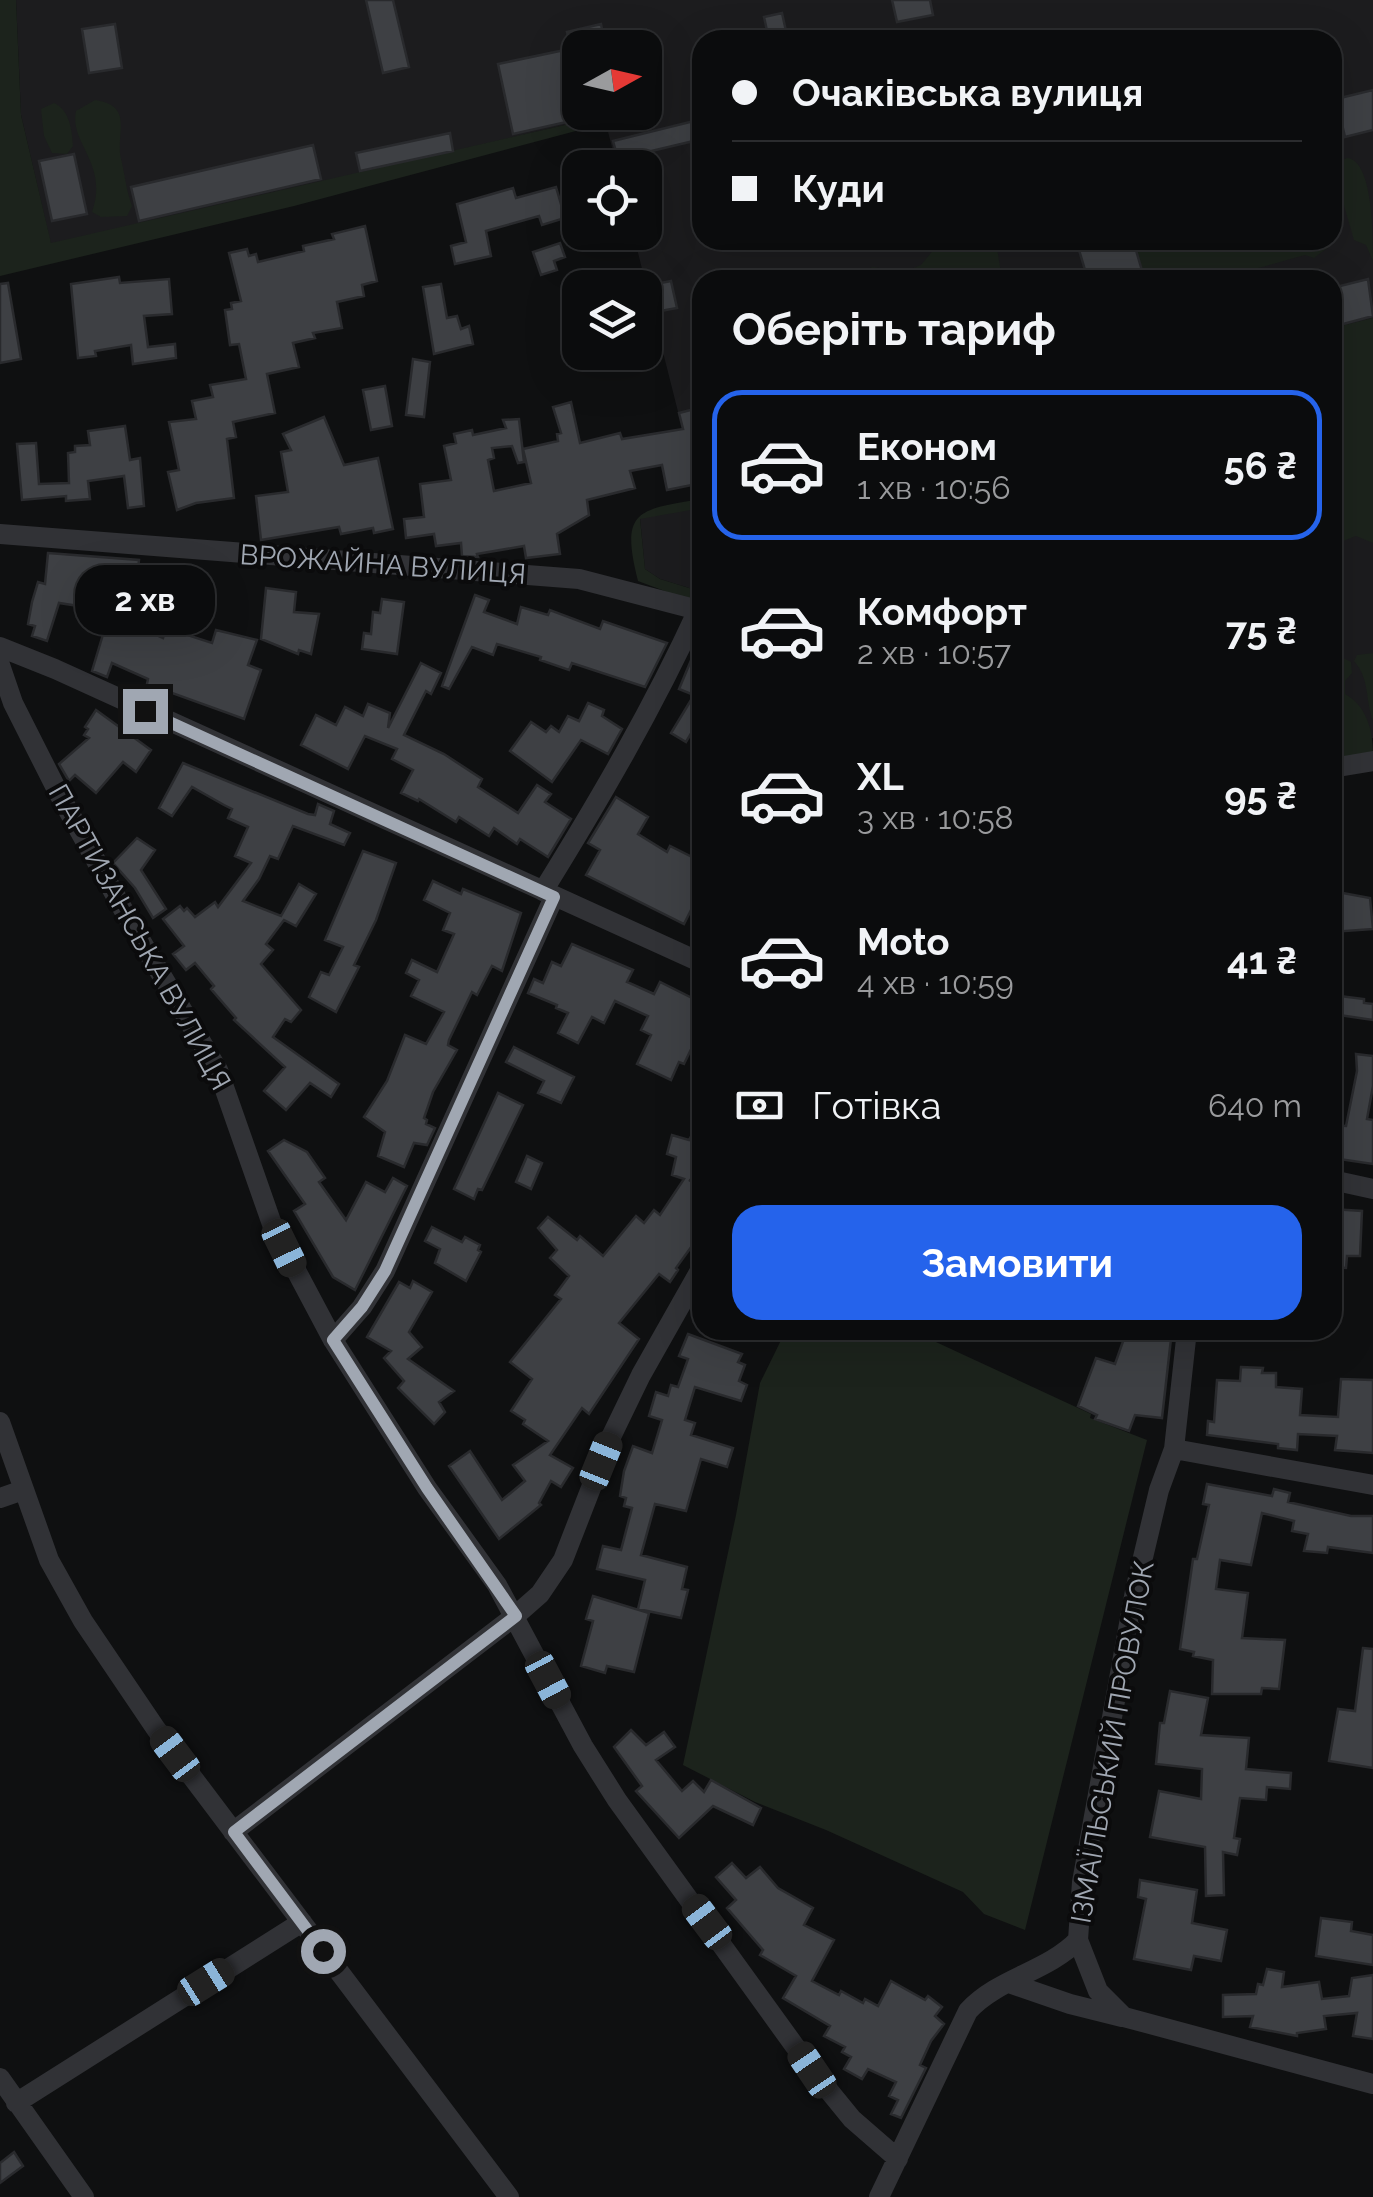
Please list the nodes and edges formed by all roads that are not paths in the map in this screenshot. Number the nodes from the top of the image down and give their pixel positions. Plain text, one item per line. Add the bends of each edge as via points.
1 (0, 534) edge
2 (692, 608) edge
3 (692, 626) edge
4 (0, 647) edge
5 (0, 665) edge
6 (1373, 761) edge
7 (1342, 766) edge
8 (549, 894) junction
9 (692, 958) edge
10 (1342, 1182) edge
11 (1373, 1189) edge
12 (692, 1284) edge
13 (333, 1340) junction
14 (1185, 1340) edge
15 (0, 1422) edge
16 (1174, 1449) junction
17 (1373, 1485) edge
18 (23, 1490) junction
19 (0, 1498) edge
20 (516, 1616) junction
21 (234, 1832) junction
22 (302, 1922) junction
23 (1078, 1940) junction
24 (1008, 1983) junction
25 (1124, 2017) junction
26 (0, 2078) edge
27 (1373, 2084) edge
28 (9, 2102) edge
29 (898, 2159) junction
30 (84, 2197) edge
31 (509, 2197) edge
32 (879, 2197) edge

1 - 2 street, ВРОЖАЙНА ВУЛИЦЯ via 579,579
3 - 8 street
4 - 8 street
5 - 13 street, ПАРТИЗАНСЬКА ВУЛИЦЯ via 59,794 218,1070 273,1227
6 - 7 street
8 - 9 street
8 - 13 street via 385,1271
10 - 11 street
12 - 20 street via 610,1439 563,1560
13 - 20 street, ПАРТИЗАНСЬКА ВУЛИЦЯ
14 - 16 street, ІЗМАЇЛЬСЬКИЙ ПРОВУЛОК
15 - 18 street
16 - 17 street
16 - 23 street, ІЗМАЇЛЬСЬКИЙ ПРОВУЛОК via 1135,1591 1082,1882
18 - 19 street
18 - 21 street via 49,1560 83,1621
20 - 21 street
20 - 29 street, ПАРТИЗАНСЬКА ВУЛИЦЯ via 617,1800 812,2070 852,2119
21 - 22 street
22 - 28 street
22 - 31 street
23 - 24 street, ІЗМАЇЛЬСЬКИЙ ПРОВУЛОК
23 - 25 street via 1098,1991
24 - 25 street
24 - 29 street, ІЗМАЇЛЬСЬКИЙ ПРОВУЛОК via 968,2011
25 - 27 street
26 - 28 street
28 - 30 street
29 - 32 street, ІЗМАЇЛЬСЬКИЙ ПРОВУЛОК

